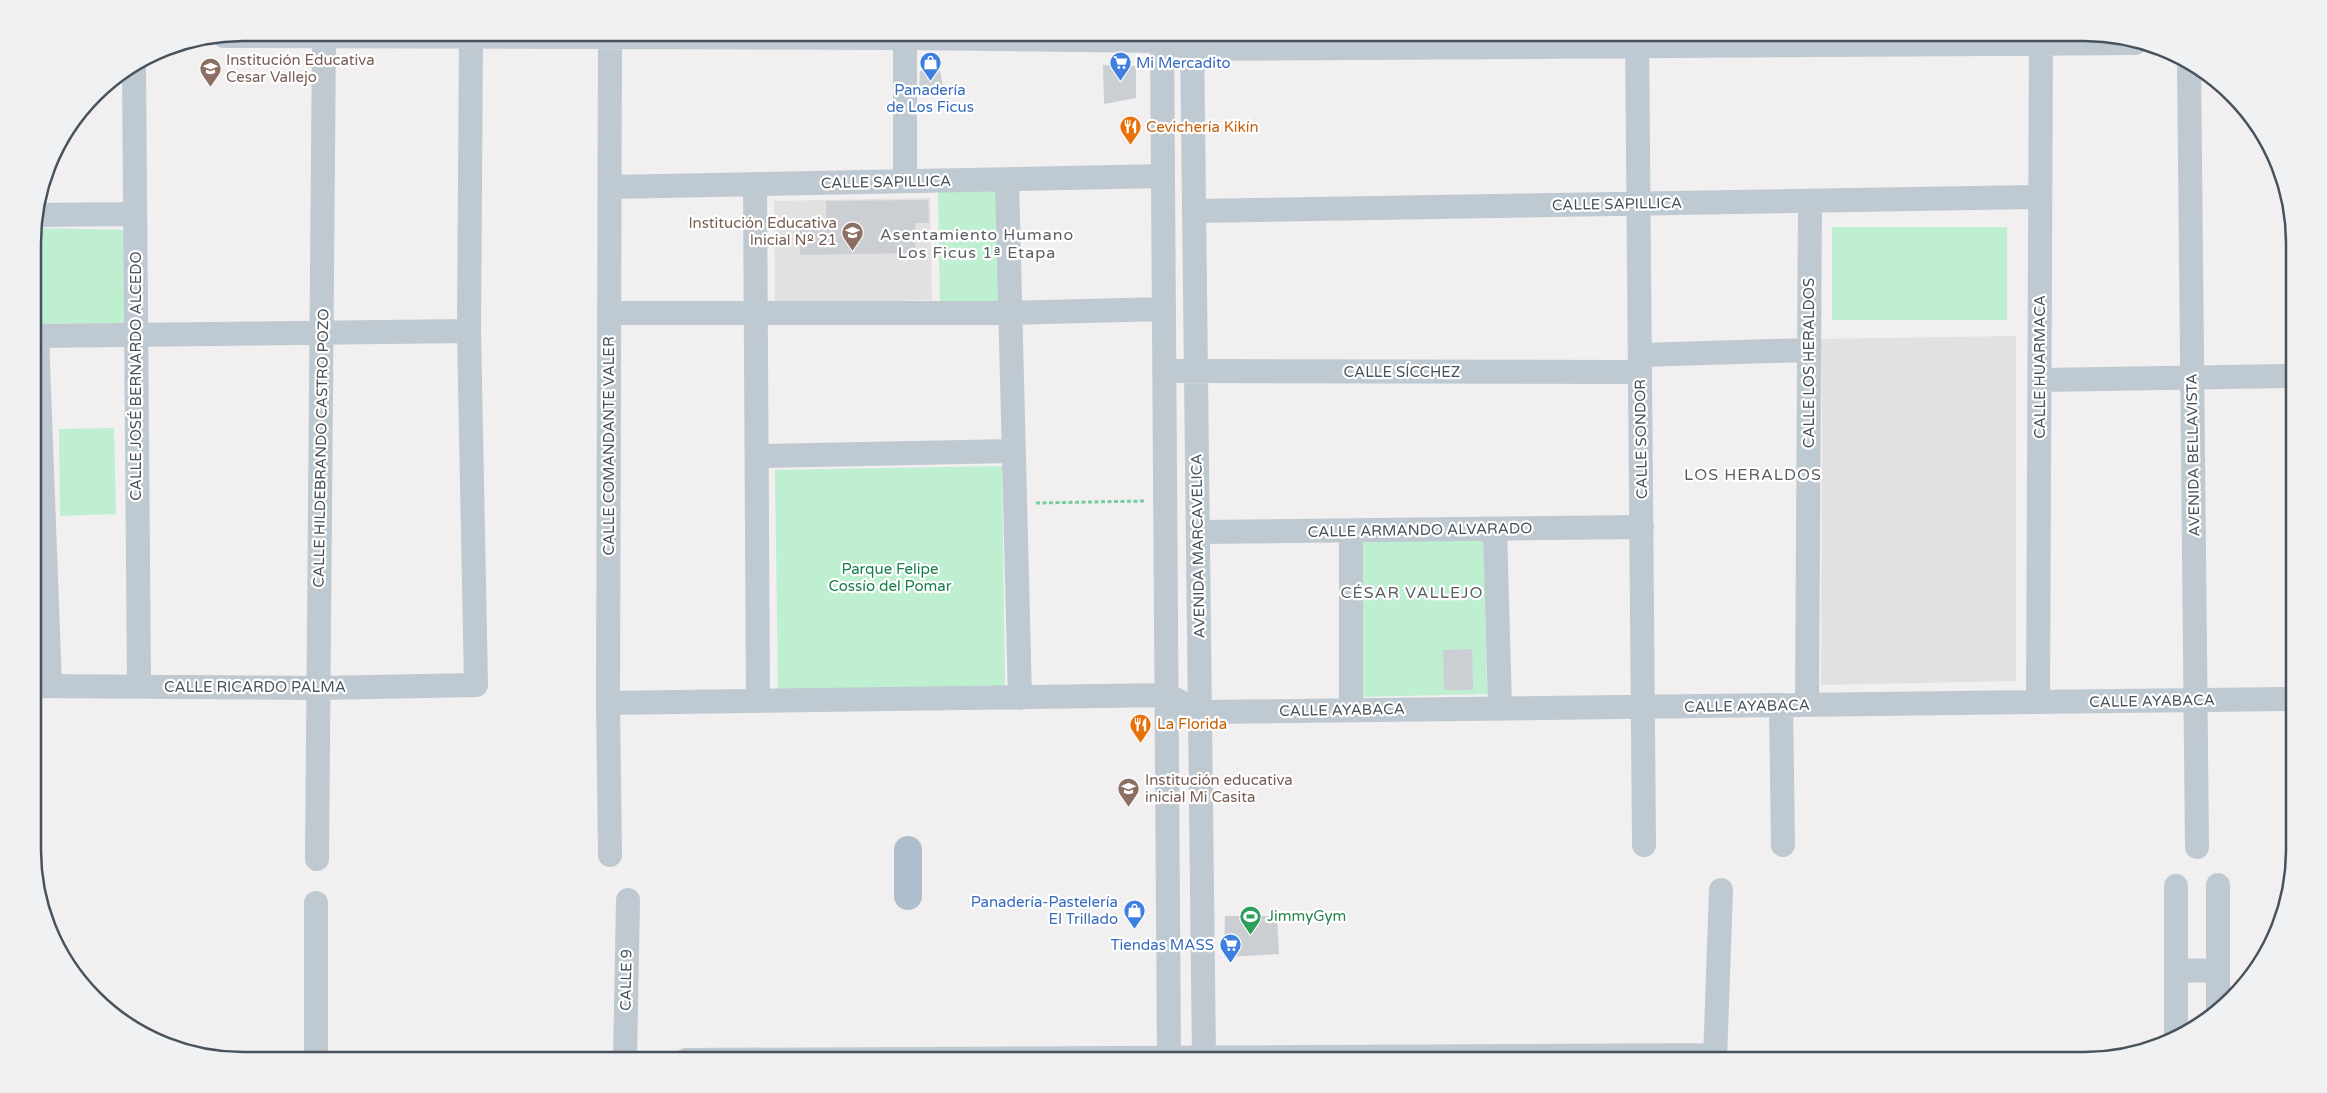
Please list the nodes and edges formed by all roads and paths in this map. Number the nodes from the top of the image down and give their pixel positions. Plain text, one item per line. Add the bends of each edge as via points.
1 (324, 41) edge
2 (471, 41) edge
3 (610, 41) edge
4 (905, 41) edge
5 (1162, 41) edge
6 (1192, 41) edge
7 (1637, 41) edge
8 (2041, 41) edge
9 (2189, 71) edge
10 (134, 73) edge
11 (1163, 176) junction
12 (1007, 180) junction
13 (905, 181) junction
14 (755, 184) junction
15 (610, 187) junction
16 (2040, 197) junction
17 (1810, 201) junction
18 (1639, 204) junction
19 (1194, 211) junction
20 (135, 214) junction
21 (43, 216) edge
22 (1164, 309) junction
23 (609, 313) junction
24 (754, 313) junction
25 (1010, 313) junction
26 (469, 331) junction
27 (322, 333) junction
28 (136, 335) junction
29 (41, 336) edge
30 (1809, 350) junction
31 (1640, 364) junction
32 (1165, 371) junction
33 (1195, 371) junction
34 (2286, 376) edge
35 (2192, 378) junction
36 (2040, 380) junction
37 (1014, 451) junction
38 (757, 456) junction
39 (1166, 501) junction
40 (1015, 503) junction
41 (1642, 527) junction
42 (1495, 529) junction
43 (1351, 530) junction
44 (1198, 532) junction
45 (41, 627) edge
46 (42, 686) edge
47 (139, 686) junction
48 (319, 688) junction
49 (1167, 694) junction
50 (1020, 698) junction
51 (2286, 699) edge
52 (2196, 700) junction
53 (758, 701) junction
54 (2038, 702) junction
55 (608, 703) junction
56 (1781, 705) junction
57 (1807, 705) junction
58 (1643, 707) junction
59 (1500, 709) junction
60 (1351, 710) junction
61 (1200, 712) junction
62 (1644, 845) dead end
63 (1783, 846) dead end
64 (2197, 847) dead end
65 (908, 850) dead end
66 (610, 855) dead end
67 (317, 859) dead end
68 (2218, 885) dead end
69 (2176, 886) dead end
70 (1721, 890) dead end
71 (908, 896) dead end
72 (628, 900) dead end
73 (316, 903) dead end
74 (2218, 970) junction
75 (2176, 971) junction
76 (2218, 1001) edge
77 (2176, 1030) edge
78 (316, 1052) edge
79 (625, 1052) edge
80 (1169, 1052) edge
81 (1204, 1052) edge
82 (1715, 1052) edge

1 - 27 street, CALLE HILDEBRANDO CASTRO POZO
2 - 26 street
3 - 15 street, CALLE COMANDANTE VALER
4 - 13 street
5 - 11 street, AVENIDA MARCAVELICA
6 - 19 street, AVENIDA MARCAVELICA
7 - 18 street, CALLE SONDOR
8 - 16 street, CALLE HUARMACA
9 - 35 street, AVENIDA BELLAVISTA
10 - 20 street, CALLE JOSÉ BERNARDO ALCEDO
11 - 12 street, CALLE SAPILLICA
11 - 22 street, AVENIDA MARCAVELICA
12 - 13 street, CALLE SAPILLICA
12 - 25 street
13 - 14 street, CALLE SAPILLICA
14 - 15 street, CALLE SAPILLICA
14 - 24 street
15 - 23 street, CALLE COMANDANTE VALER
16 - 17 street, CALLE SAPILLICA
16 - 36 street, CALLE HUARMACA
17 - 18 street, CALLE SAPILLICA
17 - 30 street, CALLE LOS HERALDOS
18 - 19 street, CALLE SAPILLICA
18 - 31 street, CALLE SONDOR
19 - 33 street, AVENIDA MARCAVELICA
20 - 21 street
20 - 28 street, CALLE JOSÉ BERNARDO ALCEDO
22 - 25 street
22 - 32 street, AVENIDA MARCAVELICA
23 - 24 street
23 - 55 street, CALLE COMANDANTE VALER
24 - 25 street
24 - 38 street
25 - 37 street
26 - 27 street
26 - 48 street, CALLE RICARDO PALMA via 476,685
27 - 28 street
27 - 48 street, CALLE HILDEBRANDO CASTRO POZO
28 - 29 street
28 - 47 street, CALLE JOSÉ BERNARDO ALCEDO
30 - 31 street, CALLE SÍCCHEZ
30 - 57 street, CALLE LOS HERALDOS
31 - 33 street, CALLE SÍCCHEZ
31 - 41 street, CALLE SONDOR
32 - 33 street, CALLE SÍCCHEZ
32 - 39 street, AVENIDA MARCAVELICA
33 - 44 street, AVENIDA MARCAVELICA
34 - 35 street
35 - 36 street
35 - 52 street, AVENIDA BELLAVISTA
36 - 54 street, CALLE HUARMACA
37 - 38 street
37 - 40 street
38 - 53 street
39 - 40 path
39 - 49 street, AVENIDA MARCAVELICA
40 - 50 street
41 - 42 street, CALLE ARMANDO ALVARADO
41 - 58 street, CALLE SONDOR
42 - 43 street, CALLE ARMANDO ALVARADO
42 - 59 street
43 - 44 street, CALLE ARMANDO ALVARADO
43 - 60 street
44 - 61 street, AVENIDA MARCAVELICA
45 - 46 street
46 - 47 street, CALLE RICARDO PALMA
47 - 48 street, CALLE RICARDO PALMA
48 - 67 street, CALLE HILDEBRANDO CASTRO POZO
49 - 50 street
49 - 61 street
49 - 80 street, AVENIDA MARCAVELICA
50 - 53 street
51 - 52 street, CALLE AYABACA
52 - 54 street, CALLE AYABACA
52 - 64 street, AVENIDA BELLAVISTA
53 - 55 street
54 - 57 street, CALLE AYABACA
55 - 66 street, CALLE COMANDANTE VALER
56 - 57 street, CALLE AYABACA
56 - 58 street, CALLE AYABACA
56 - 63 street
58 - 59 street, CALLE AYABACA
58 - 62 street, CALLE SONDOR
59 - 60 street, CALLE AYABACA
60 - 61 street, CALLE AYABACA
61 - 81 street, AVENIDA MARCAVELICA
65 - 71 main road
68 - 74 street
69 - 75 street
70 - 82 street
72 - 79 street, CALLE 9
73 - 78 street
74 - 75 street
74 - 76 street
75 - 77 street

